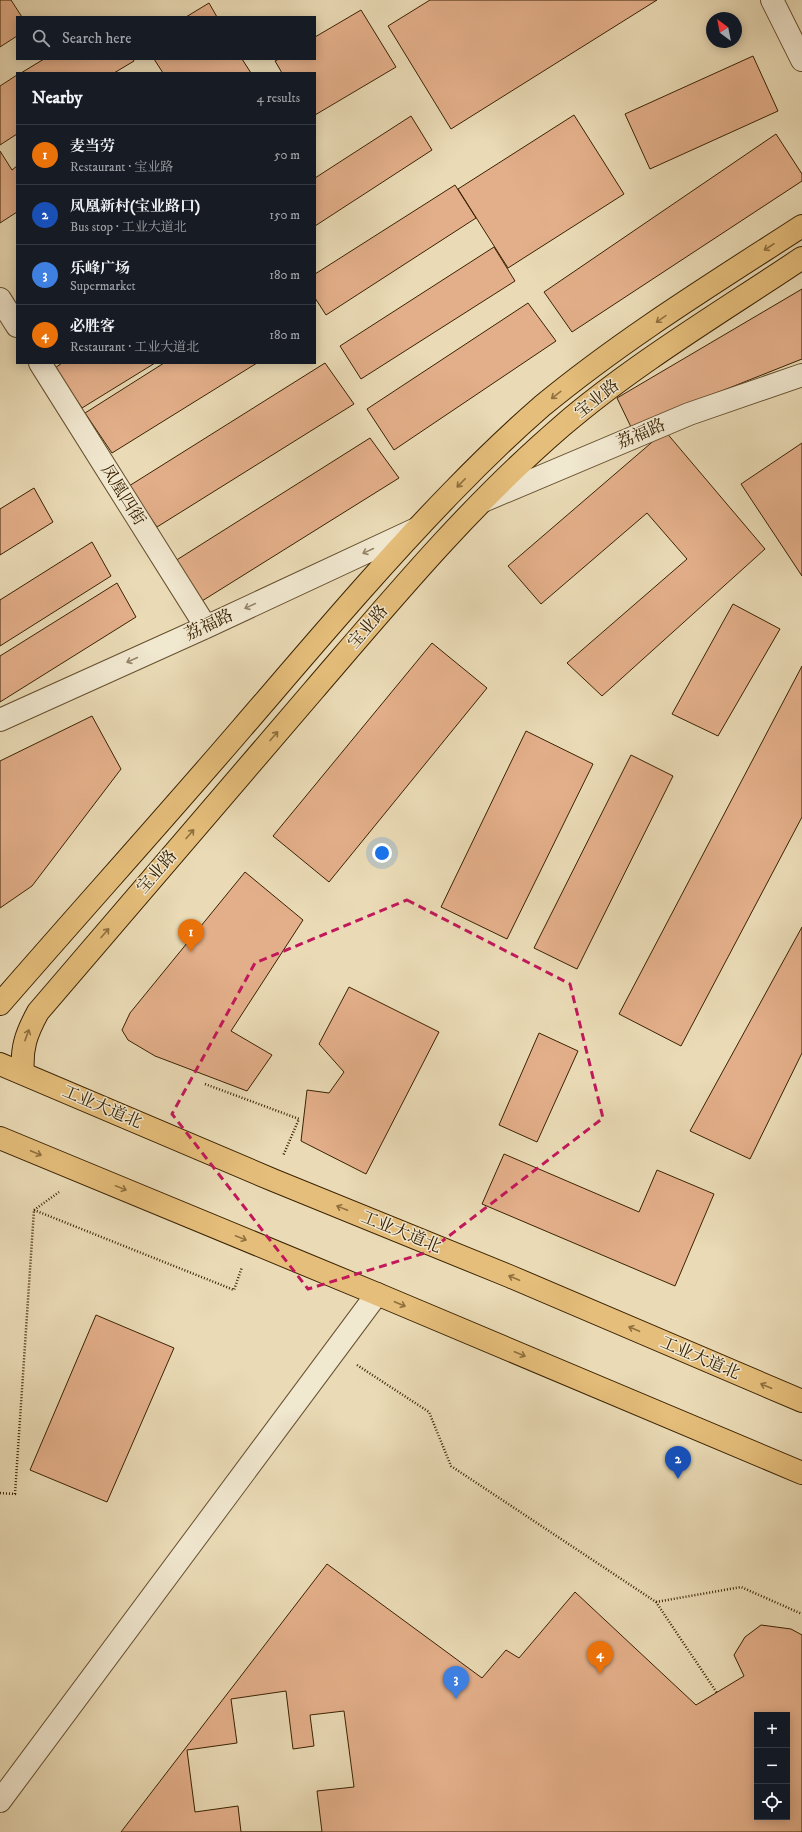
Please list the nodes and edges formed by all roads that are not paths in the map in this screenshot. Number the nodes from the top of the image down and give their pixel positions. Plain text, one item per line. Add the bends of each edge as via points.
1 (772, 0) edge
2 (802, 60) edge
3 (802, 226) edge
4 (802, 258) edge
5 (0, 299) edge
6 (16, 324) edge
7 (41, 364) edge
8 (802, 375) edge
9 (483, 501) junction
10 (416, 529) junction
11 (206, 627) junction
12 (0, 720) edge
13 (0, 1004) edge
14 (0, 1064) edge
15 (23, 1074) junction
16 (0, 1138) edge
17 (377, 1294) junction
18 (802, 1401) edge
19 (802, 1473) edge
20 (0, 1801) edge

1 - 2 street
3 -> 10 main road, 宝业路 via 702,290 604,358 542,407 484,459
4 - 9 main road, 宝业路 via 633,371 563,425
5 - 6 street
7 - 11 street, 凤凰四街
8 - 9 street, 荔福路 via 690,414
15 -> 9 main road, 宝业路 via 24,1041 38,1012 374,619
10 -> 11 street, 荔福路
10 - 13 main road, 宝业路 via 331,623 242,729
11 -> 12 street, 荔福路
14 - 15 main road, 工业大道北
18 -> 15 main road, 工业大道北
16 -> 17 main road
17 -> 19 main road
17 - 20 street

